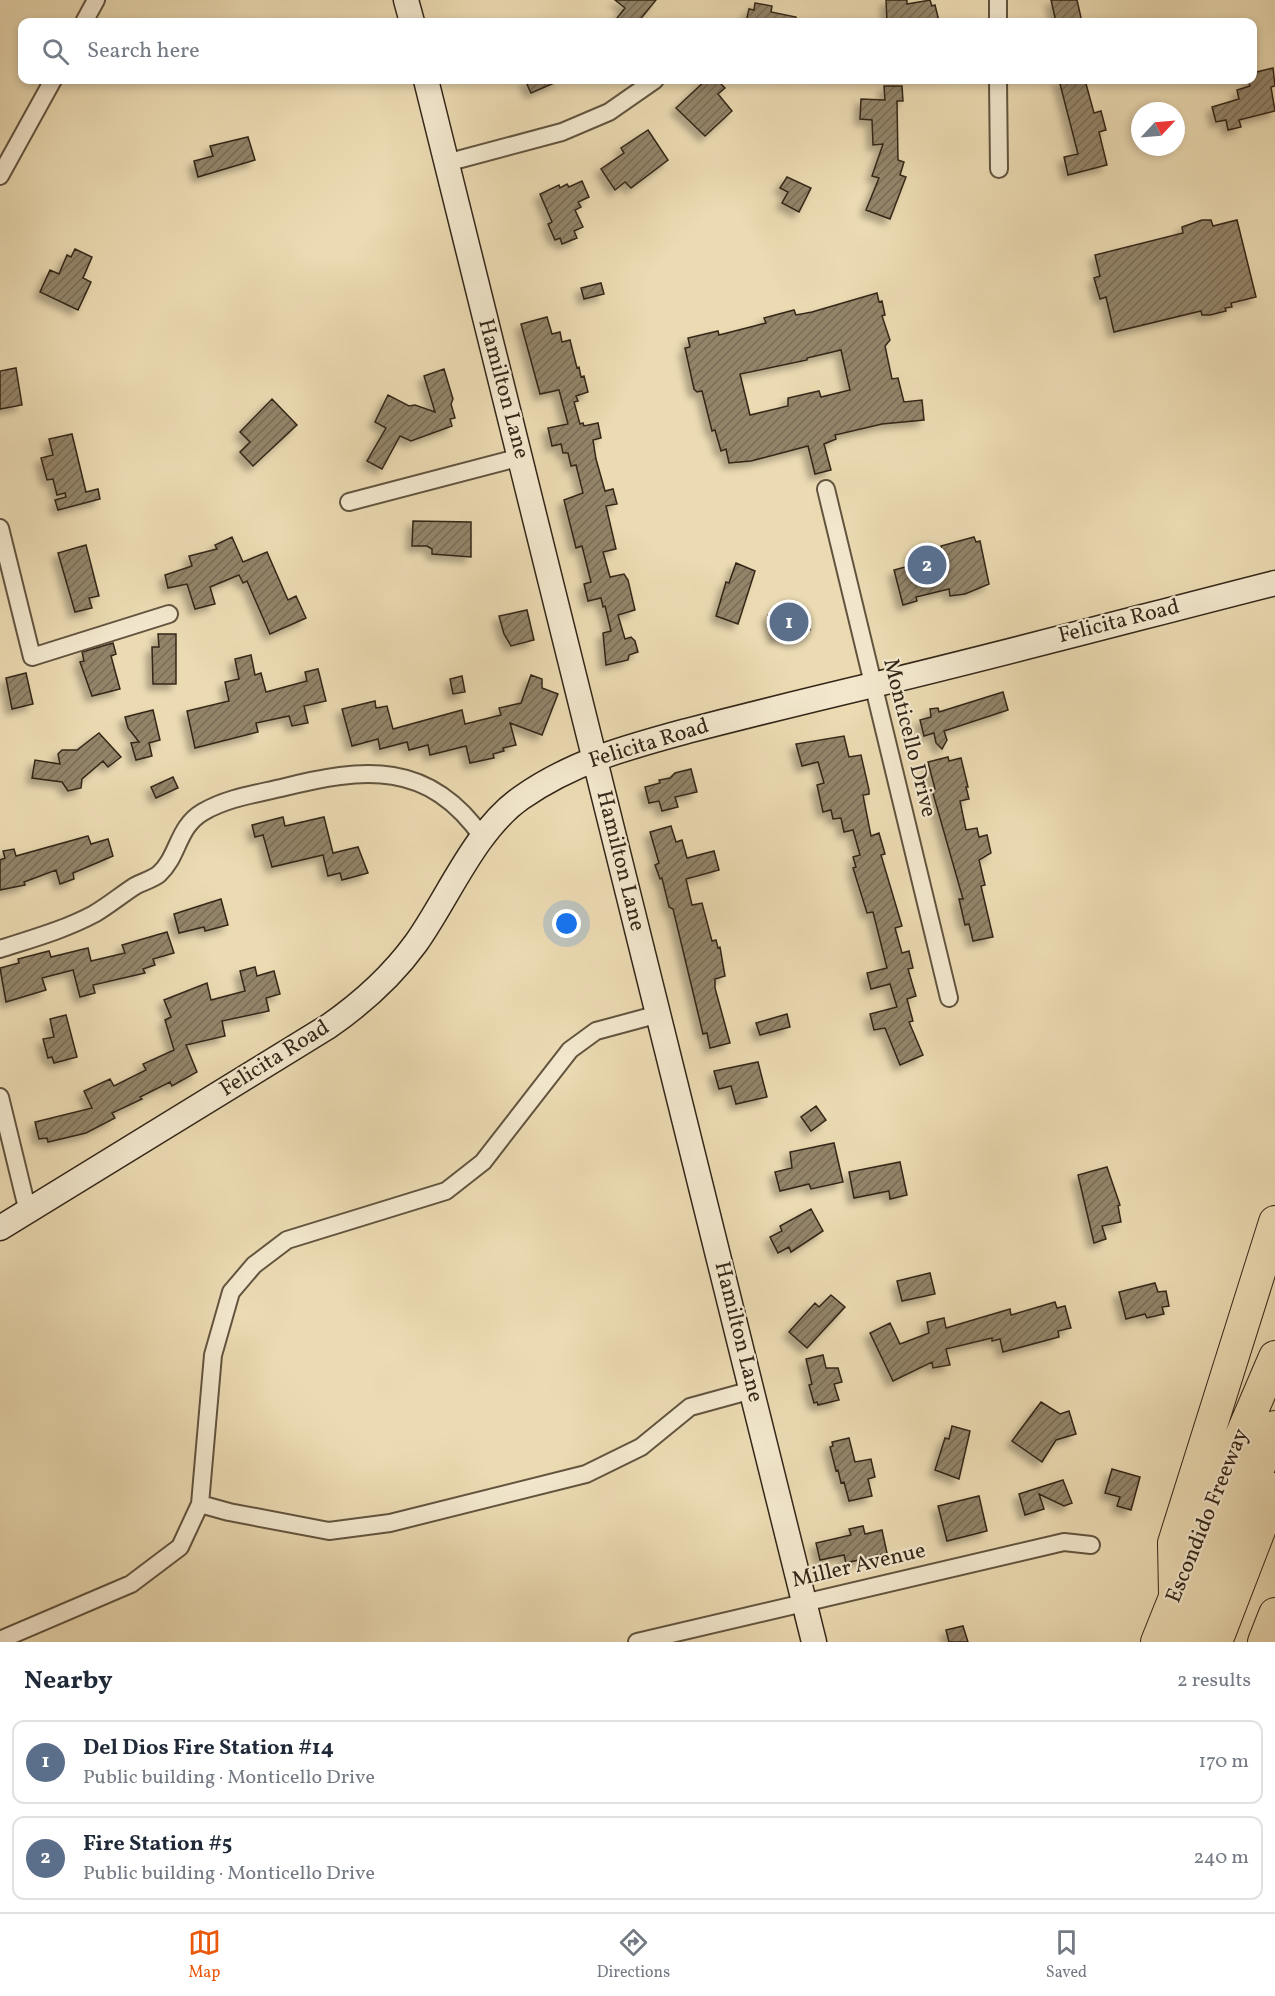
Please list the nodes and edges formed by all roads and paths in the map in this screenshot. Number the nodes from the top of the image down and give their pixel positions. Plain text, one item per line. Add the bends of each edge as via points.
1 (96, 0) edge
2 (406, 0) edge
3 (998, 0) edge
4 (86, 18) edge
5 (411, 18) edge
6 (998, 18) edge
7 (51, 84) edge
8 (427, 84) edge
9 (649, 84) edge
10 (998, 84) edge
11 (446, 163) junction
12 (999, 169) dead end
13 (0, 176) edge
14 (521, 457) junction
15 (826, 489) dead end
16 (349, 502) dead end
17 (0, 528) edge
18 (1275, 583) edge
19 (169, 615) dead end
20 (873, 685) junction
21 (595, 759) junction
22 (483, 838) junction
23 (0, 949) edge
24 (949, 998) dead end
25 (658, 1014) junction
26 (0, 1097) edge
27 (27, 1212) junction
28 (1275, 1222) edge
29 (0, 1228) edge
30 (1275, 1357) edge
31 (752, 1390) junction
32 (1275, 1396) edge
33 (1275, 1427) edge
34 (1268, 1476) edge
35 (200, 1504) junction
36 (1091, 1545) dead end
37 (1175, 1595) junction
38 (804, 1602) junction
39 (1275, 1614) edge
40 (0, 1640) edge
41 (637, 1642) edge
42 (814, 1642) edge
43 (1157, 1642) edge
44 (1188, 1642) edge
45 (1216, 1642) edge
46 (1264, 1642) edge

1 - 4 street
2 - 5 street
3 - 6 street
7 - 13 street
8 - 11 street, Hamilton Lane
9 - 11 street via 609,112 562,132
10 - 12 street
11 - 14 street, Hamilton Lane
14 - 16 street
14 - 21 street, Hamilton Lane
15 - 20 street, Monticello Drive
17 - 19 street via 32,657
18 - 20 street, Felicita Road
20 - 21 street, Felicita Road via 781,706
20 - 24 street, Monticello Drive
21 - 22 street, Felicita Road via 518,800
21 - 25 street, Hamilton Lane
22 - 23 street via 456,806 425,784 385,775 332,775 228,801 201,813 184,828 159,874 93,915
22 - 27 street, Felicita Road via 415,944 386,979 354,1008
25 - 31 street, Hamilton Lane
25 - 35 street via 596,1031 570,1050 483,1162 447,1191 286,1239 254,1265 231,1292 213,1355
26 - 27 street
27 - 29 street, Felicita Road
28 - 37 highway via 1174,1544
30 - 37 highway, Escondido Freeway
31 - 35 street via 690,1407 641,1447 586,1474 390,1523 330,1531
31 - 38 street, Hamilton Lane
32 - 34 highway
33 - 34 highway
34 - 44 highway
34 - 45 highway
35 - 40 street via 180,1546 131,1584
36 - 38 street, Miller Avenue via 1064,1542
37 - 43 highway, Escondido Freeway
38 - 41 street, Miller Avenue
38 - 42 street, Hamilton Lane
39 - 46 highway

